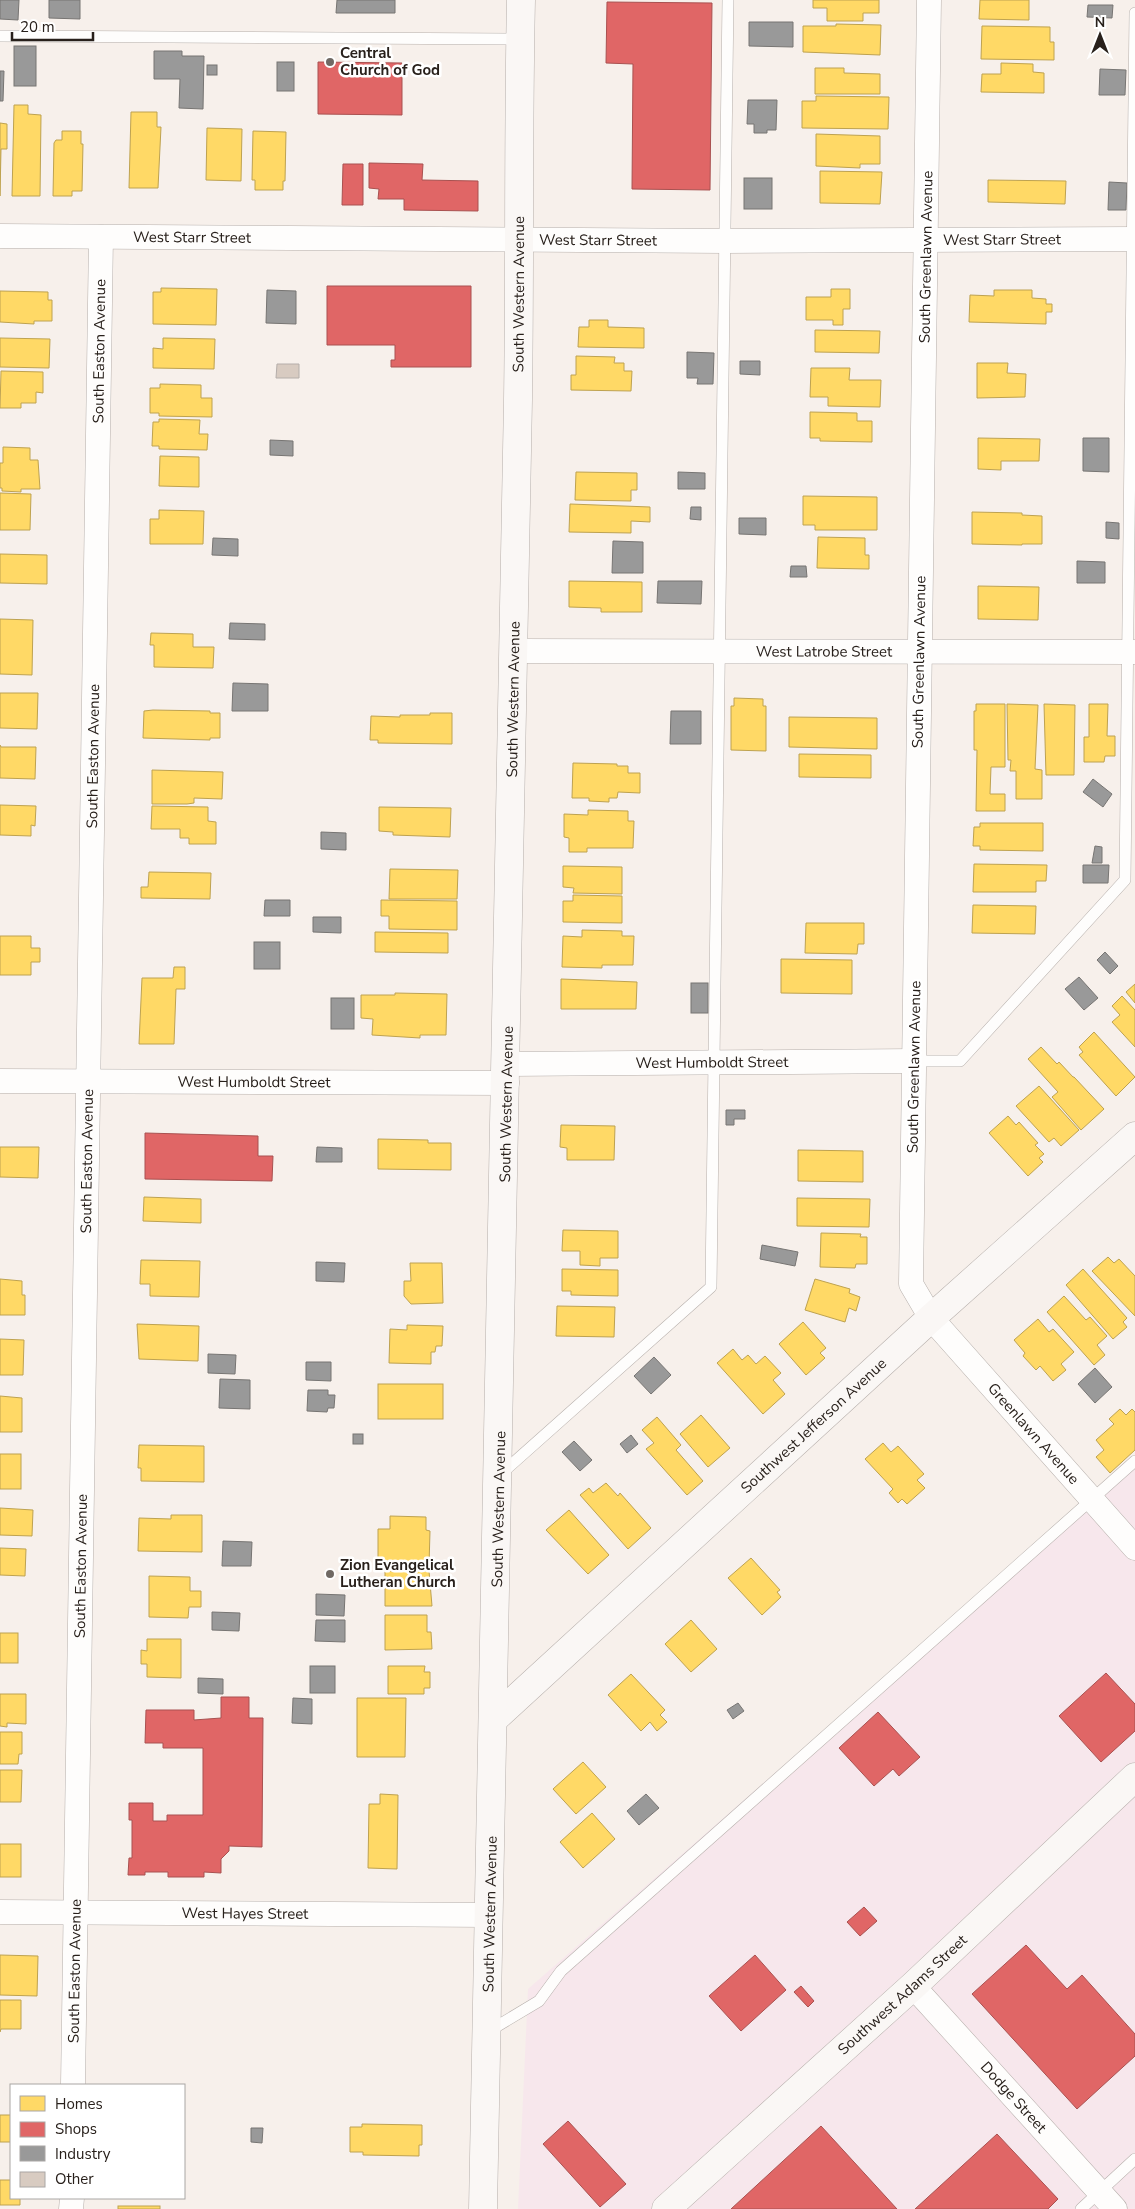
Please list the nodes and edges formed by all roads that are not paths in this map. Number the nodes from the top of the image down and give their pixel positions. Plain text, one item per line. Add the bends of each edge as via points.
1 (520, 0) edge
2 (728, 0) edge
3 (929, 0) edge
4 (1135, 13) edge
5 (0, 36) edge
6 (520, 39) junction
7 (0, 236) edge
8 (101, 237) junction
9 (1134, 239) edge
10 (520, 240) junction
11 (725, 241) junction
12 (926, 241) junction
13 (514, 651) junction
14 (719, 652) junction
15 (919, 652) junction
16 (1131, 652) edge
17 (915, 1061) junction
18 (714, 1062) junction
19 (508, 1074) junction
20 (89, 1081) junction
21 (0, 1082) edge
22 (1135, 1136) edge
23 (931, 1318) junction
24 (1135, 1461) edge
25 (500, 1474) junction
26 (1092, 1499) junction
27 (1135, 1548) edge
28 (496, 1717) junction
29 (1135, 1777) edge
30 (0, 1912) edge
31 (75, 1912) junction
32 (490, 1915) junction
33 (913, 1986) junction
34 (488, 2032) junction
35 (73, 2084) edge
36 (1135, 2159) edge
37 (1099, 2192) junction
38 (483, 2209) edge
39 (666, 2209) edge
40 (1081, 2209) edge
41 (1115, 2209) edge

1 - 6 main road, South Western Avenue
2 - 11 lane
3 - 12 street, South Greenlawn Avenue
4 - 9 lane
5 - 6 lane
6 - 10 main road, South Western Avenue
7 - 8 street, West Starr Street
8 - 10 street, West Starr Street
8 - 20 street, South Easton Avenue
9 - 12 street, West Starr Street
9 - 16 lane
10 - 11 street, West Starr Street
10 - 13 main road, South Western Avenue
11 - 12 street, West Starr Street
11 - 14 lane
12 - 15 street, South Greenlawn Avenue
13 - 14 street, West Latrobe Street
13 - 19 main road, South Western Avenue
14 - 15 street, West Latrobe Street
14 - 18 lane
15 - 16 street, West Latrobe Street
15 - 17 street, South Greenlawn Avenue
16 - 17 lane via 1125,880 960,1061
17 - 18 street, West Humboldt Street
17 - 23 street, South Greenlawn Avenue via 911,1284
18 - 19 street, West Humboldt Street
18 - 25 lane via 711,1287
19 - 20 street, West Humboldt Street
19 - 25 main road, South Western Avenue
20 - 21 street, West Humboldt Street
20 - 31 street, South Easton Avenue
22 - 23 main road, Southwest Jefferson Avenue
23 - 26 street, Greenlawn Avenue
23 - 28 main road, Southwest Jefferson Avenue
24 - 26 lane
25 - 28 main road, South Western Avenue
26 - 27 street, Greenlawn Avenue
26 - 34 lane via 561,1971 539,2002
28 - 32 main road, South Western Avenue
29 - 33 main road, Southwest Adams Street
30 - 31 street, West Hayes Street
31 - 32 street, West Hayes Street
31 - 35 street, South Easton Avenue
32 - 34 main road, South Western Avenue
33 - 37 street, Dodge Street
33 - 39 main road, Southwest Adams Street
34 - 38 main road, South Western Avenue
36 - 37 lane
37 - 40 lane
37 - 41 street, Dodge Street

